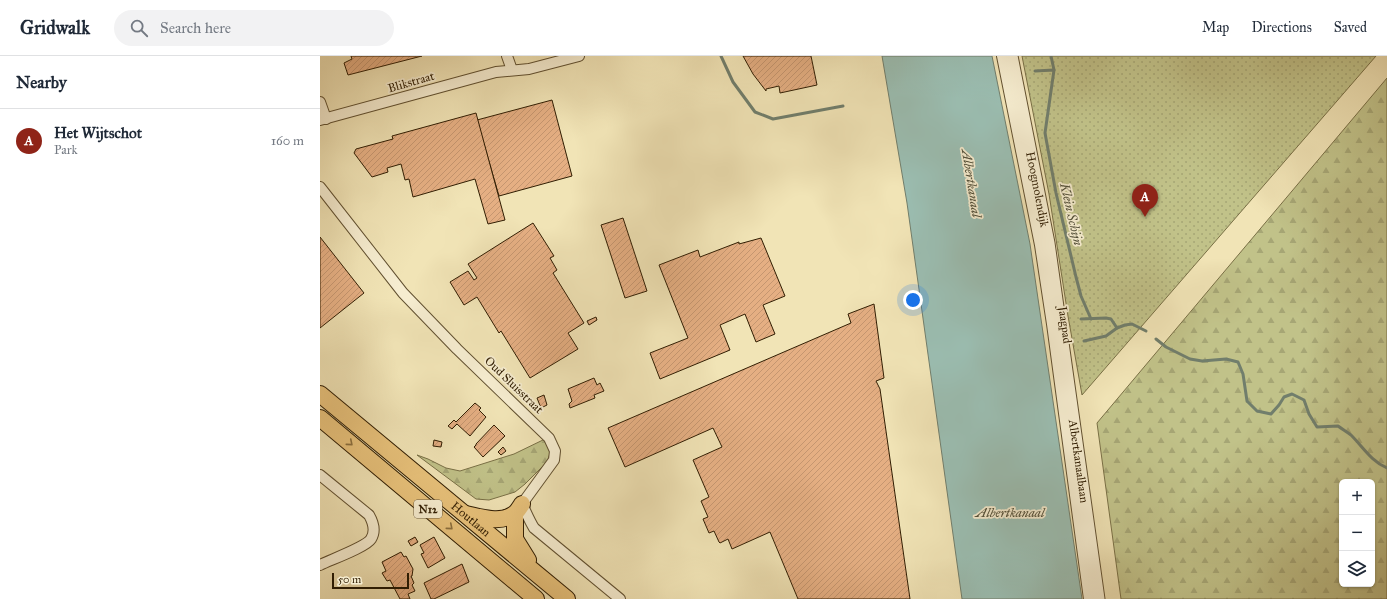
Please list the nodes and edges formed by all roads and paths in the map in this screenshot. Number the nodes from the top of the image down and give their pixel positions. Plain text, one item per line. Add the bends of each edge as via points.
1 (508, 56) edge
2 (579, 56) edge
3 (1002, 56) edge
4 (1012, 56) edge
5 (512, 70) junction
6 (320, 102) edge
7 (323, 120) edge
8 (320, 187) edge
9 (1060, 322) joint
10 (320, 394) edge
11 (320, 418) edge
12 (320, 475) edge
13 (325, 482) edge
14 (518, 509) junction
15 (463, 513) junction
16 (320, 565) edge
17 (540, 576) junction
18 (536, 599) edge
19 (567, 599) edge
20 (620, 599) edge
21 (1088, 599) edge
22 (1098, 599) edge

1 - 5 street
2 - 5 street, Blikstraat via 529,69
3 - 21 street, Jaagpad via 1040,244
4 - 9 street, Hoogmolendijk via 1048,243
5 - 7 street, Blikstraat via 496,72
6 - 7 street
8 - 14 street, Oud Sluisstraat via 403,293 549,438 555,451 554,460
9 - 22 street, Albertkanaalbaan
10 - 15 main road, Houtlaan / N12
11 -> 18 main road, Houtlaan / N12
12 - 13 street
13 - 16 street via 369,515 374,524 371,538 365,544
14 - 15 main road via 505,519
14 - 17 main road via 515,539
14 - 20 street via 526,512 534,528
15 - 17 main road, Houtlaan / N12
17 - 19 main road, Houtlaan / N12

